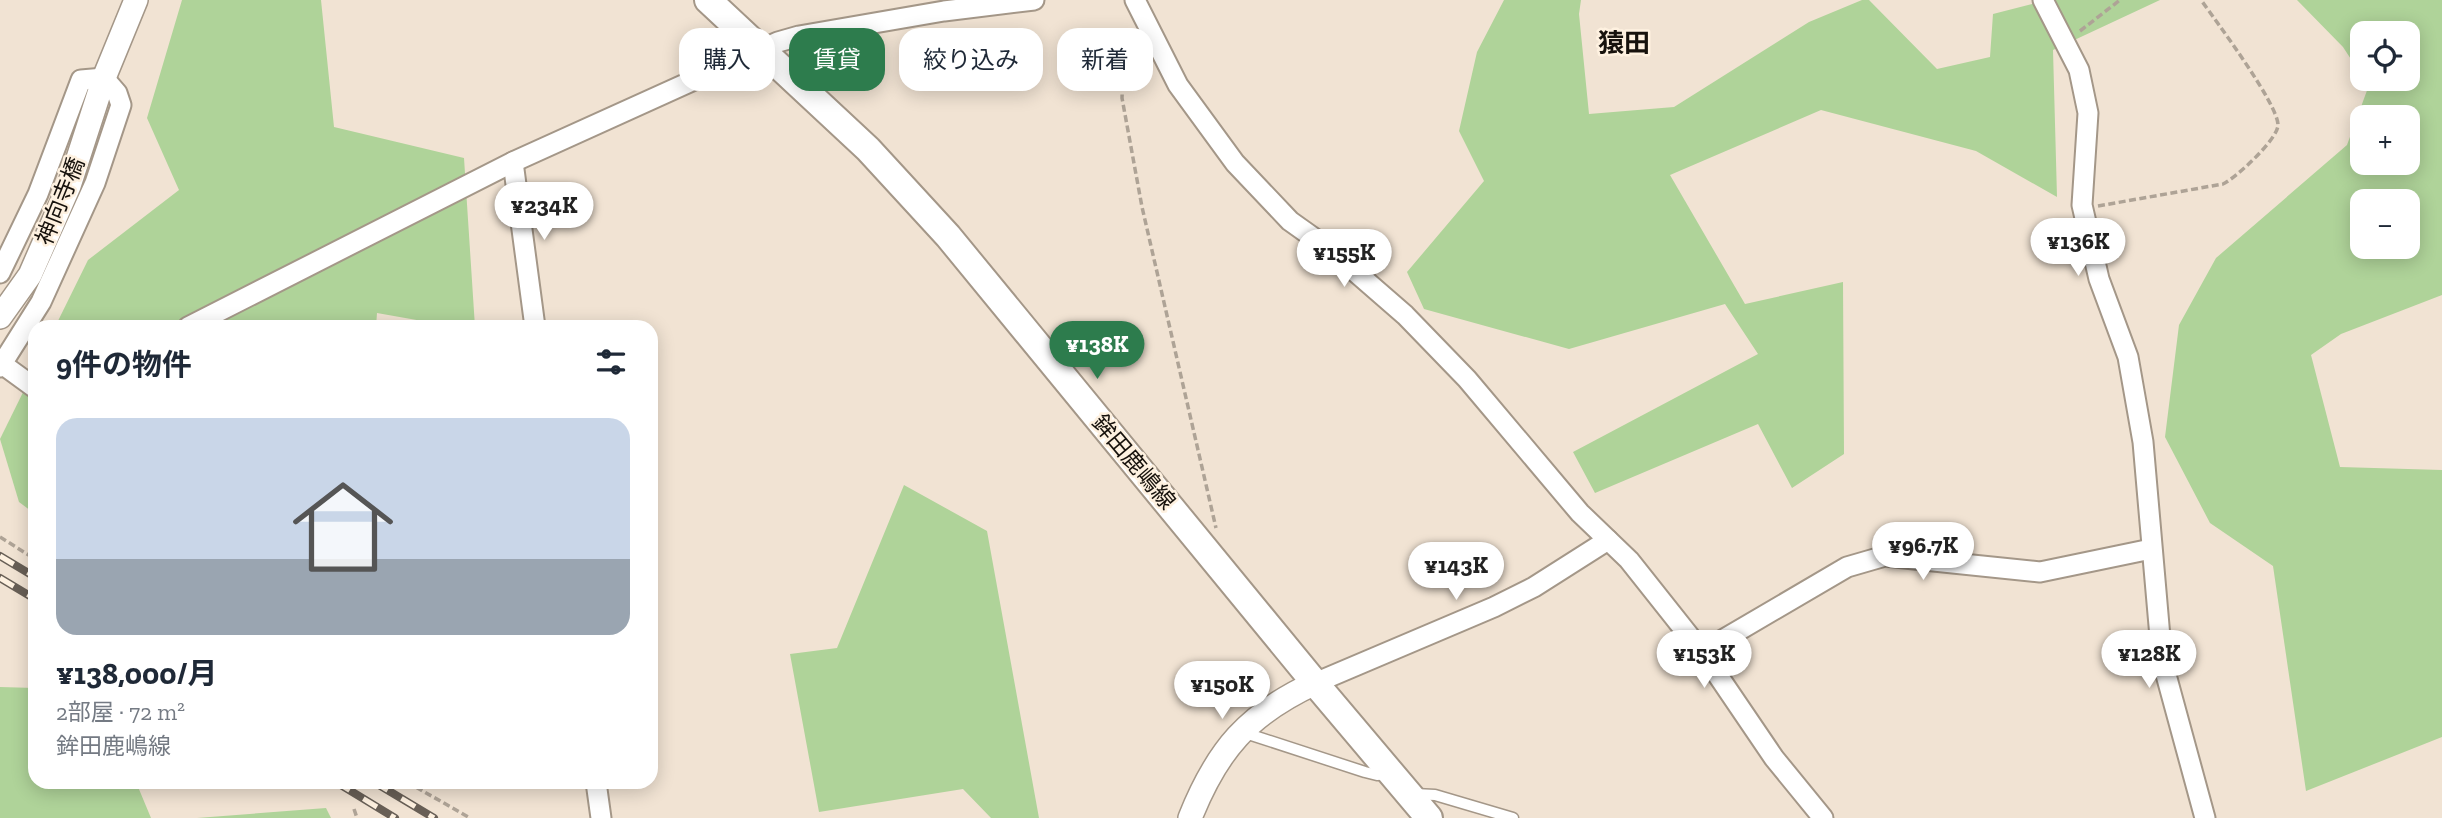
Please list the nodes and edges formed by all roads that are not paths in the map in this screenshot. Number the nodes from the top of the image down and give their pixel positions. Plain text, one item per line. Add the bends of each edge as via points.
1 (136, 0) edge
2 (708, 0) edge
3 (1034, 0) edge
4 (1135, 0) edge
5 (2043, 0) edge
6 (739, 28) edge
7 (775, 44) edge
8 (775, 61) edge
9 (104, 78) junction
10 (679, 87) edge
11 (513, 162) junction
12 (0, 273) edge
13 (0, 317) edge
14 (30, 320) edge
15 (202, 320) edge
16 (534, 320) edge
17 (28, 322) edge
18 (1, 365) edge
19 (28, 383) edge
20 (1608, 540) junction
21 (2151, 549) junction
22 (1702, 652) junction
23 (1315, 683) junction
24 (1241, 732) junction
25 (1390, 774) junction
26 (597, 789) edge
27 (1408, 794) junction
28 (600, 818) edge
29 (1190, 818) edge
30 (1429, 818) edge
31 (1513, 818) edge
32 (1823, 818) edge
33 (2205, 818) edge

1 - 9 street, 神向寺橋
2 - 6 main road, 鉾田鹿嶋線
3 - 7 street via 944,11 799,36
4 - 20 street via 1178,85 1235,163 1290,221 1405,315
5 - 21 street via 2079,70 2088,113 2082,205 2099,279 2128,357 2143,442
8 - 23 main road, 鉾田鹿嶋線 via 868,149 948,236
9 - 12 street via 81,80 38,194
9 - 13 street, 神向寺橋 via 69,186 30,275
9 - 14 street via 121,105 96,183
10 - 11 street
11 - 15 street
11 - 16 street
17 - 18 street
18 - 19 street
20 - 22 street
20 - 23 street via 1494,607
21 - 22 street via 2040,572 1885,556 1847,567
21 - 33 street via 2162,660
22 - 32 street via 1774,758
23 - 24 street via 1277,702
23 - 25 main road, 鉾田鹿嶋線
24 - 25 lane via 1365,772
24 - 29 street via 1220,760
25 - 27 main road, 鉾田鹿嶋線
26 - 28 street
27 - 30 main road, 鉾田鹿嶋線
27 - 31 lane via 1435,795

